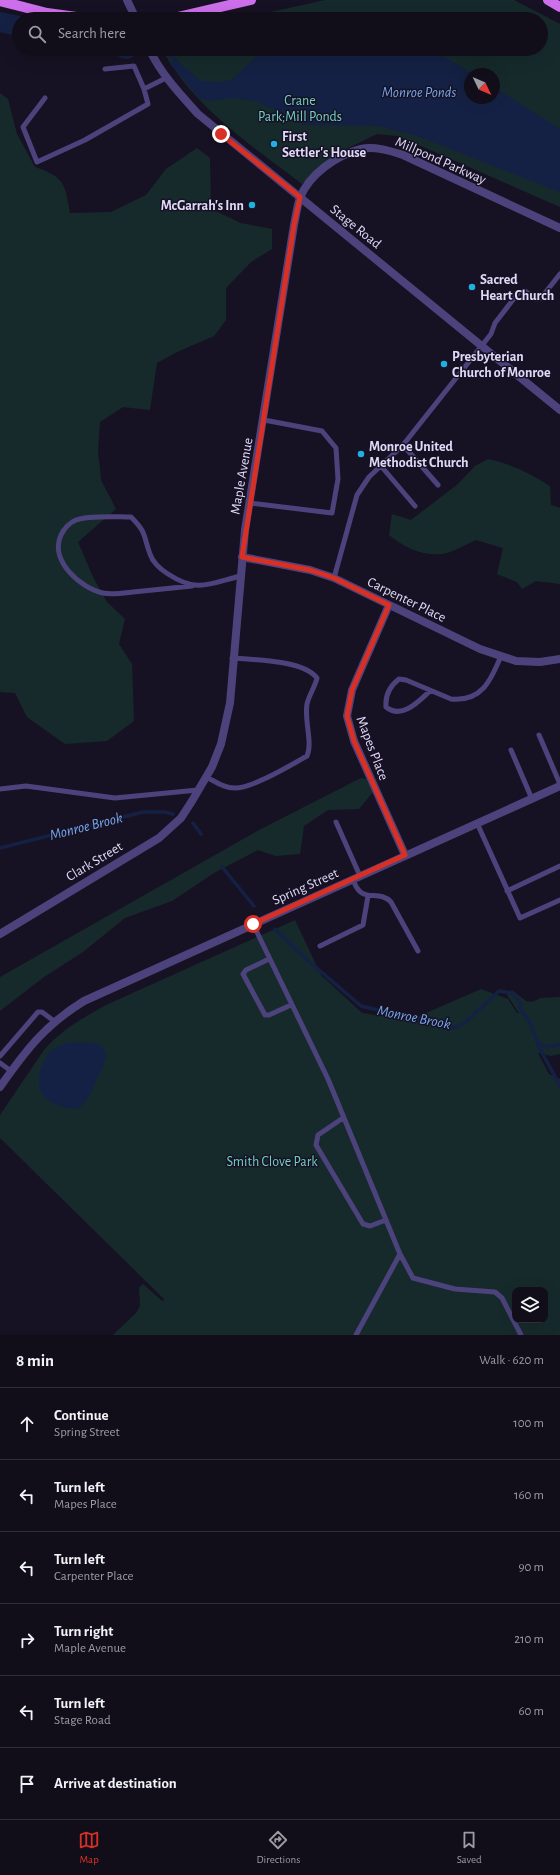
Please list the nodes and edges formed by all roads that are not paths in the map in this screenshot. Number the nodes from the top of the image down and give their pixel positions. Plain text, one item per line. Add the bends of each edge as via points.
1 (127, 0) edge
2 (251, 0) edge
3 (548, 0) edge
4 (0, 1) edge
5 (560, 7) edge
6 (47, 12) edge
7 (133, 12) edge
8 (199, 12) edge
9 (152, 56) edge
10 (105, 69) dead end
11 (166, 78) junction
12 (144, 89) junction
13 (45, 98) dead end
14 (300, 197) junction
15 (560, 228) edge
16 (560, 274) edge
17 (482, 345) junction
18 (560, 410) edge
19 (264, 420) junction
20 (404, 445) junction
21 (381, 466) junction
22 (438, 485) dead end
23 (250, 503) junction
24 (415, 506) dead end
25 (242, 557) junction
26 (240, 576) junction
27 (334, 578) junction
28 (192, 586) junction
29 (389, 605) junction
30 (501, 656) junction
31 (232, 658) junction
32 (560, 659) edge
33 (430, 691) junction
34 (539, 735) dead end
35 (511, 750) dead end
36 (206, 777) junction
37 (560, 785) edge
38 (0, 789) edge
39 (198, 790) junction
40 (532, 799) junction
41 (192, 801) joint
42 (336, 822) dead end
43 (477, 823) junction
44 (405, 855) junction
45 (560, 866) edge
46 (357, 877) junction
47 (507, 891) junction
48 (368, 896) junction
49 (560, 900) edge
50 (253, 924) junction
51 (0, 934) edge
52 (320, 946) dead end
53 (418, 951) dead end
54 (269, 959) junction
55 (291, 1005) junction
56 (54, 1021) junction
57 (0, 1056) edge
58 (0, 1063) edge
59 (11, 1071) junction
60 (0, 1087) edge
61 (343, 1118) junction
62 (386, 1220) junction
63 (400, 1254) junction
64 (356, 1335) edge
65 (521, 1335) edge

1 - 7 street
2 - 8 main road
3 - 5 main road
4 - 6 main road
9 - 11 street, Stage Road
10 - 12 lane via 134,66
11 - 12 lane
11 - 14 street, Stage Road via 198,114
12 - 13 lane via 148,104 85,140 37,162 23,127
14 - 15 street, Millpond Parkway via 314,176 334,160 362,149 384,150 404,155
14 - 17 street, Stage Road
14 - 19 street, Maple Avenue
16 - 17 lane via 541,298 536,299 525,291 519,292
17 - 18 street, Stage Road
17 - 20 lane
19 - 23 street, Maple Avenue
19 - 23 lane via 322,431 336,448 338,479 332,513
20 - 21 lane
20 - 22 lane
21 - 24 lane
21 - 27 lane via 357,495
23 - 25 street, Maple Avenue
25 - 26 street, Maple Avenue
25 - 27 street, Carpenter Place via 310,570
26 - 28 lane
26 - 31 street, Maple Avenue
27 - 29 street, Carpenter Place
28 - 28 lane via 158,567 150,555 145,532 131,517 84,518 75,520 64,529 60,539 61,559 72,574 87,587 103,593 122,593
29 - 30 street, Carpenter Place via 480,649
29 - 44 street, Mapes Place via 352,690 347,716 354,741
30 - 32 street, Carpenter Place via 540,662
30 - 33 lane via 489,683 476,694 457,700
31 - 36 street, Maple Avenue via 230,702 221,744
31 - 36 lane via 300,666 312,671 317,678 307,704 306,727 310,749 307,756 267,778 236,788 220,785
33 - 33 lane via 399,679 389,690 386,707 397,712 406,710
34 - 37 lane
35 - 40 lane
36 - 39 street, Maple Avenue
37 - 40 street, Spring Street
38 - 39 lane via 26,786 115,798
39 - 41 street, Maple Avenue
40 - 43 street, Spring Street
41 - 51 street, Clark Street via 181,818 159,838
42 - 46 lane
43 - 44 street, Spring Street
43 - 47 lane
44 - 46 street, Spring Street
45 - 47 lane
46 - 48 lane via 358,890
46 - 50 street, Spring Street
47 - 49 lane via 520,918
48 - 52 lane via 363,925
48 - 53 lane via 384,897 391,902
50 - 54 lane
50 - 56 street, Spring Street via 103,991
54 - 55 lane
54 - 55 lane via 243,974 265,1015 269,1016
55 - 61 lane via 328,1079
56 - 57 lane via 41,1011 36,1013
56 - 59 street, Spring Street
58 - 59 lane
59 - 60 street, Spring Street
61 - 62 lane
61 - 62 lane via 318,1135 316,1145 363,1224 370,1226
62 - 63 lane
63 - 64 lane
63 - 65 lane via 413,1278 455,1289 495,1292 502,1298

